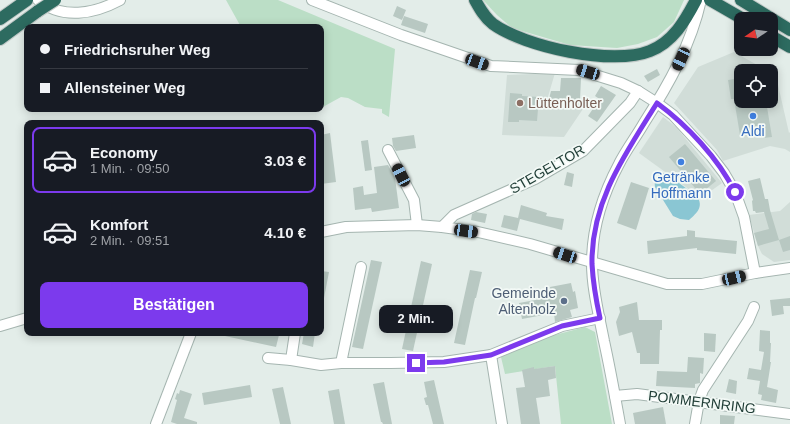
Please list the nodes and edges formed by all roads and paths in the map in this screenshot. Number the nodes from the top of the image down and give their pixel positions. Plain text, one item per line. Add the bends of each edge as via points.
1 (55, 0) edge
2 (120, 0) edge
3 (312, 0) edge
4 (475, 0) edge
5 (696, 0) edge
6 (701, 0) edge
7 (710, 0) edge
8 (741, 0) edge
9 (32, 3) edge
10 (734, 13) edge
11 (0, 19) edge
12 (790, 30) edge
13 (0, 39) edge
14 (778, 40) edge
15 (790, 47) edge
16 (638, 91) junction
17 (657, 103) junction
18 (388, 150) dead end
19 (417, 225) junction
20 (442, 227) junction
21 (324, 231) edge
22 (592, 262) junction
23 (361, 267) dead end
24 (790, 268) edge
25 (755, 273) junction
26 (754, 307) dead end
27 (600, 318) junction
28 (24, 319) edge
29 (0, 326) edge
30 (190, 336) edge
31 (295, 336) edge
32 (491, 355) junction
33 (268, 358) dead end
34 (291, 360) junction
35 (342, 363) junction
36 (615, 396) junction
37 (699, 401) junction
38 (790, 414) edge
39 (156, 424) edge
40 (502, 424) edge
41 (620, 424) edge
42 (695, 424) edge

1 - 9 highway, bridge
2 - 9 street via 105,8 66,13
3 - 16 street via 401,36 491,66 579,70
4 - 5 highway via 492,23 512,35 570,51 628,56 661,45 679,30
6 - 17 street via 687,46
7 - 10 highway
8 - 12 highway
9 - 11 highway
9 - 13 highway
14 - 15 highway
16 - 17 street
16 - 20 street, STEGELTOR via 630,103 583,151 535,179 454,215
17 - 22 street via 609,183 596,229
17 - 25 street via 673,115 711,156 730,182 746,223
18 - 19 street via 414,200
19 - 20 street
19 - 21 street via 346,227
20 - 22 street via 530,244
22 - 25 street via 667,284 702,284
22 - 27 street
23 - 35 street
24 - 25 street
26 - 37 street via 748,321 703,390
27 - 32 street via 562,326
27 - 36 street
28 - 29 street
30 - 39 street
31 - 34 street
32 - 35 street via 444,362
32 - 40 street
33 - 34 street
34 - 35 street via 321,365
36 - 37 street, POMMERNRING via 638,394
36 - 41 street
37 - 38 street, POMMERNRING
37 - 42 street

